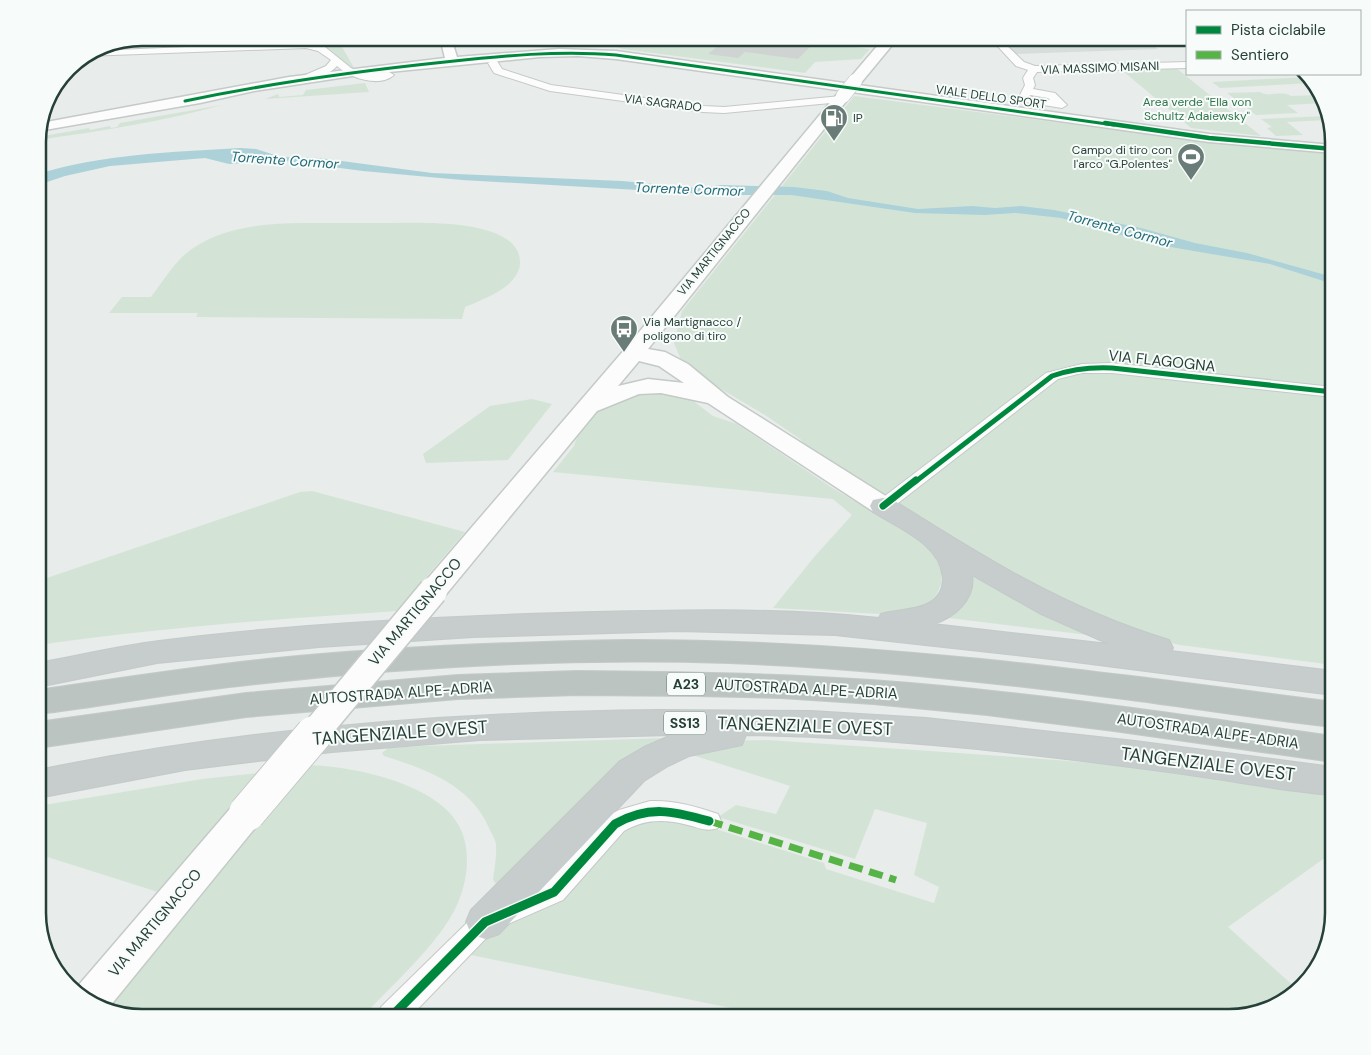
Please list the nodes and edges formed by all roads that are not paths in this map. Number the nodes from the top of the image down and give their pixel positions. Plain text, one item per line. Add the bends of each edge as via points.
1 (258, 46) edge
2 (310, 46) edge
3 (448, 46) edge
4 (571, 46) edge
5 (575, 46) edge
6 (586, 46) edge
7 (884, 46) edge
8 (1002, 46) edge
9 (109, 53) edge
10 (558, 53) junction
11 (600, 53) junction
12 (538, 56) junction
13 (336, 60) junction
14 (646, 60) junction
15 (493, 63) junction
16 (1186, 64) edge
17 (453, 65) junction
18 (1034, 70) junction
19 (351, 72) junction
20 (389, 75) junction
21 (307, 78) junction
22 (1027, 91) dead end
23 (842, 97) junction
24 (185, 102) junction
25 (48, 126) edge
26 (1325, 148) edge
27 (672, 306) junction
28 (633, 354) junction
29 (680, 369) junction
30 (1325, 391) edge
31 (720, 402) junction
32 (586, 409) junction
33 (883, 506) junction
34 (935, 539) junction
35 (835, 624) junction
36 (46, 673) edge
37 (1274, 675) junction
38 (1325, 682) edge
39 (46, 701) edge
40 (1325, 714) edge
41 (872, 727) junction
42 (46, 734) edge
43 (1325, 748) edge
44 (1325, 780) edge
45 (46, 782) edge
46 (709, 820) dead end
47 (485, 922) junction
48 (94, 996) edge
49 (400, 1009) edge

1 - 9 street
2 - 13 street via 321,48
3 - 17 street
4 - 12 street
5 - 10 street
6 - 11 street
7 - 23 main road, VIA MARTIGNACCO, bridge
8 - 18 street, VIA MASSIMO MISANI via 1020,64
10 - 11 street, VIALE DELLO SPORT
10 - 12 street, VIALE DELLO SPORT
11 - 14 street, VIALE DELLO SPORT
12 - 14 street, VIALE DELLO SPORT
12 - 15 street, VIALE DELLO SPORT
12 - 17 street, VIALE DELLO SPORT
13 - 19 street
13 - 21 street via 330,68
14 - 26 street, VIALE DELLO SPORT via 1192,136
15 - 17 street, VIALE DELLO SPORT
15 - 23 street, VIA SAGRADO via 498,71 550,88 703,109 724,110
16 - 18 street, VIA MASSIMO MISANI
17 - 19 street
17 - 20 street
18 - 22 street via 1028,78 1030,85
19 - 20 street via 363,76
19 - 21 street
20 - 24 street
21 - 24 street
23 - 27 main road, VIA MARTIGNACCO
24 - 25 street
27 - 28 main road, VIA MARTIGNACCO
27 - 29 main road, VIA MARTIGNACCO via 666,342
28 - 29 main road, VIA MARTIGNACCO via 657,357
28 - 31 main road, VIA MARTIGNACCO via 641,363
28 - 32 main road, VIA MARTIGNACCO
29 - 31 main road, VIA MARTIGNACCO
30 - 33 street, VIA FLAGOGNA via 1112,368 1062,372 1052,376
31 - 32 main road, VIA MARTIGNACCO via 674,387 654,385 630,389
31 - 33 main road, VIA MARTIGNACCO
32 - 48 main road, VIA MARTIGNACCO, bridge
33 - 34 highway
34 - 35 highway via 958,576 954,594 941,609 914,619
34 - 37 highway via 1039,601 1108,633 1178,654
35 - 36 highway via 718,620 595,621 338,634 157,652
35 - 37 highway
37 - 38 highway
39 - 40 highway, AUTOSTRADA ALPE-ADRIA / A23 via 208,677 394,661 518,654 728,652 953,667
41 - 44 highway, TANGENZIALE OVEST / SS13 via 1055,745
41 - 45 highway, TANGENZIALE OVEST / SS13 via 723,722 526,724 365,734 226,750
41 - 47 highway via 712,738 655,755 632,771
42 - 43 highway, AUTOSTRADA ALPE-ADRIA / A23 via 246,705 458,687 696,684 782,686 968,701
46 - 47 street via 660,809 637,812 616,824 554,892
47 - 49 street

